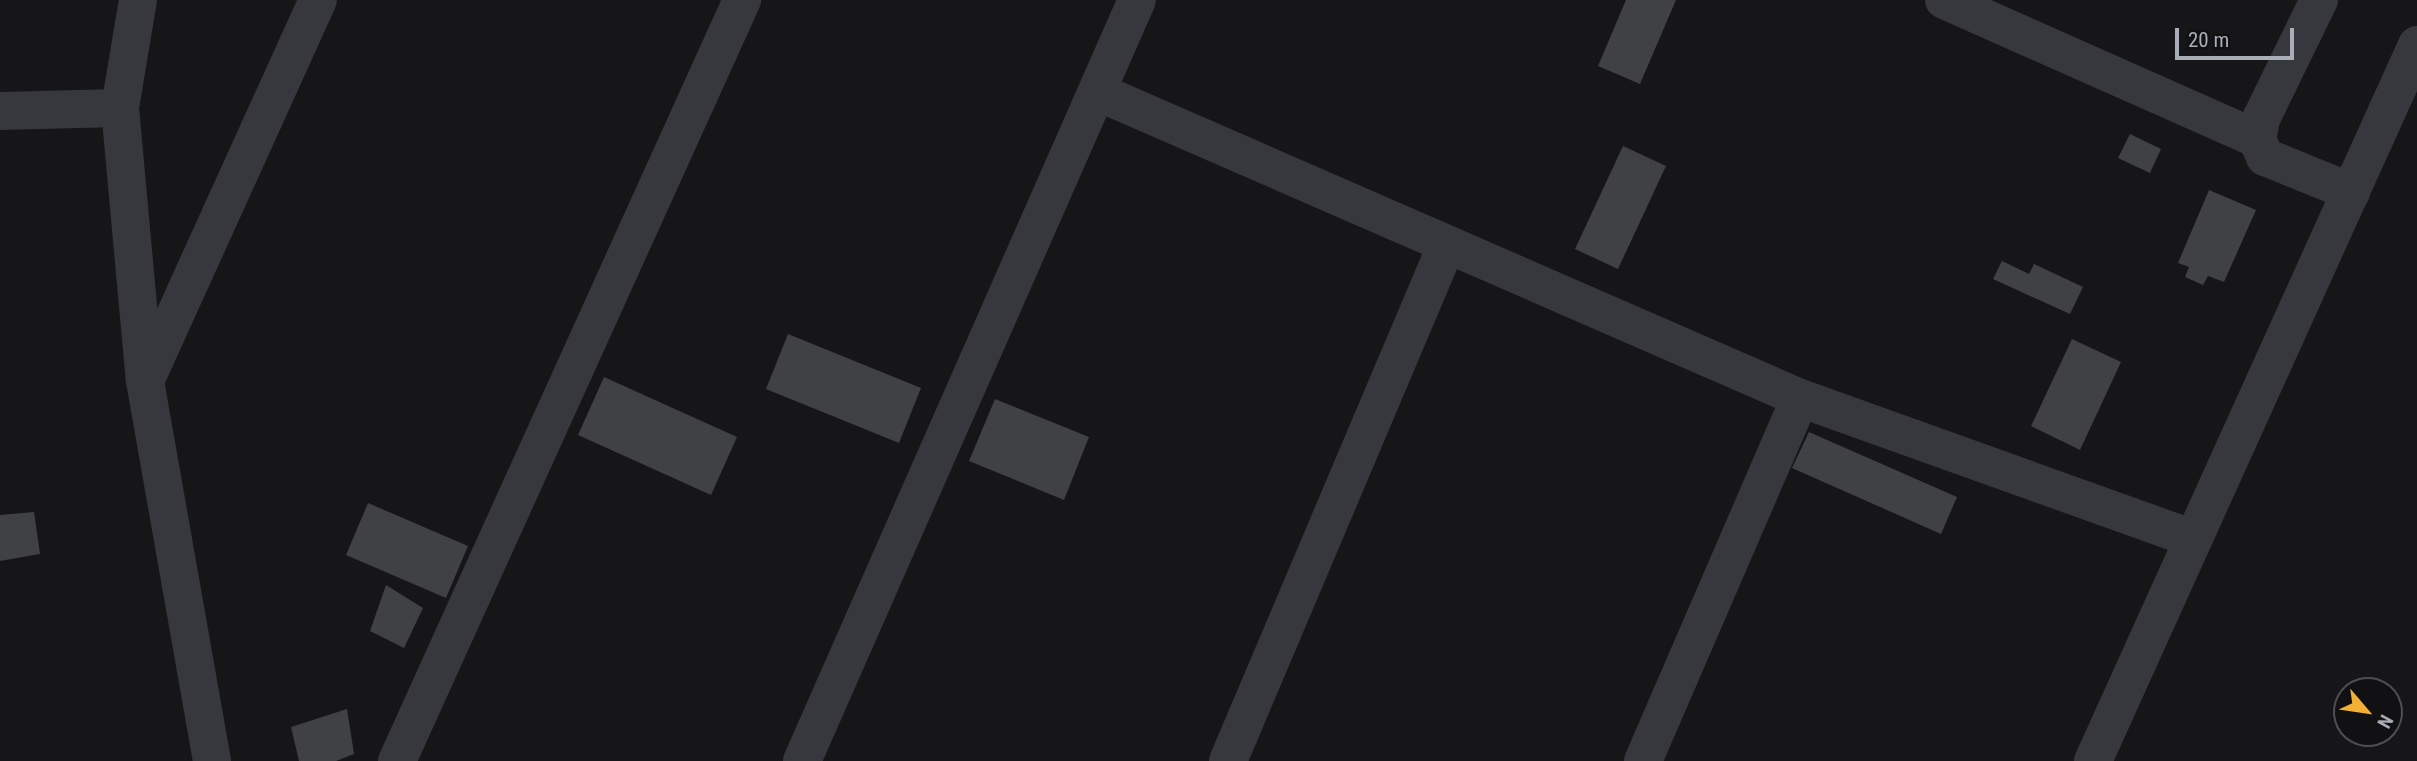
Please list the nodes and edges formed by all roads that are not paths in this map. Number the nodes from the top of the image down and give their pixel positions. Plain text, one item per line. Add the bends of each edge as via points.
1 (138, 0) edge
2 (318, 0) edge
3 (742, 0) edge
4 (1137, 0) edge
5 (1944, 0) edge
6 (2319, 0) edge
7 (2417, 45) edge
8 (1098, 92) junction
9 (120, 108) junction
10 (0, 111) edge
11 (2257, 139) junction
12 (2351, 191) junction
13 (1447, 244) junction
14 (145, 381) junction
15 (1800, 398) junction
16 (2193, 539) junction
17 (212, 761) edge
18 (397, 761) edge
19 (802, 761) edge
20 (1228, 761) edge
21 (1643, 761) edge
22 (2093, 761) edge

1 - 9 street
2 - 14 street
3 - 18 street
4 - 8 street
5 - 11 street
6 - 11 street via 2261,119
7 - 12 street
8 - 13 street
8 - 19 street
9 - 10 street
9 - 14 street
11 - 12 street via 2265,157
12 - 16 street
13 - 15 street
13 - 20 street
14 - 17 street
15 - 16 street
15 - 21 street
16 - 22 street

